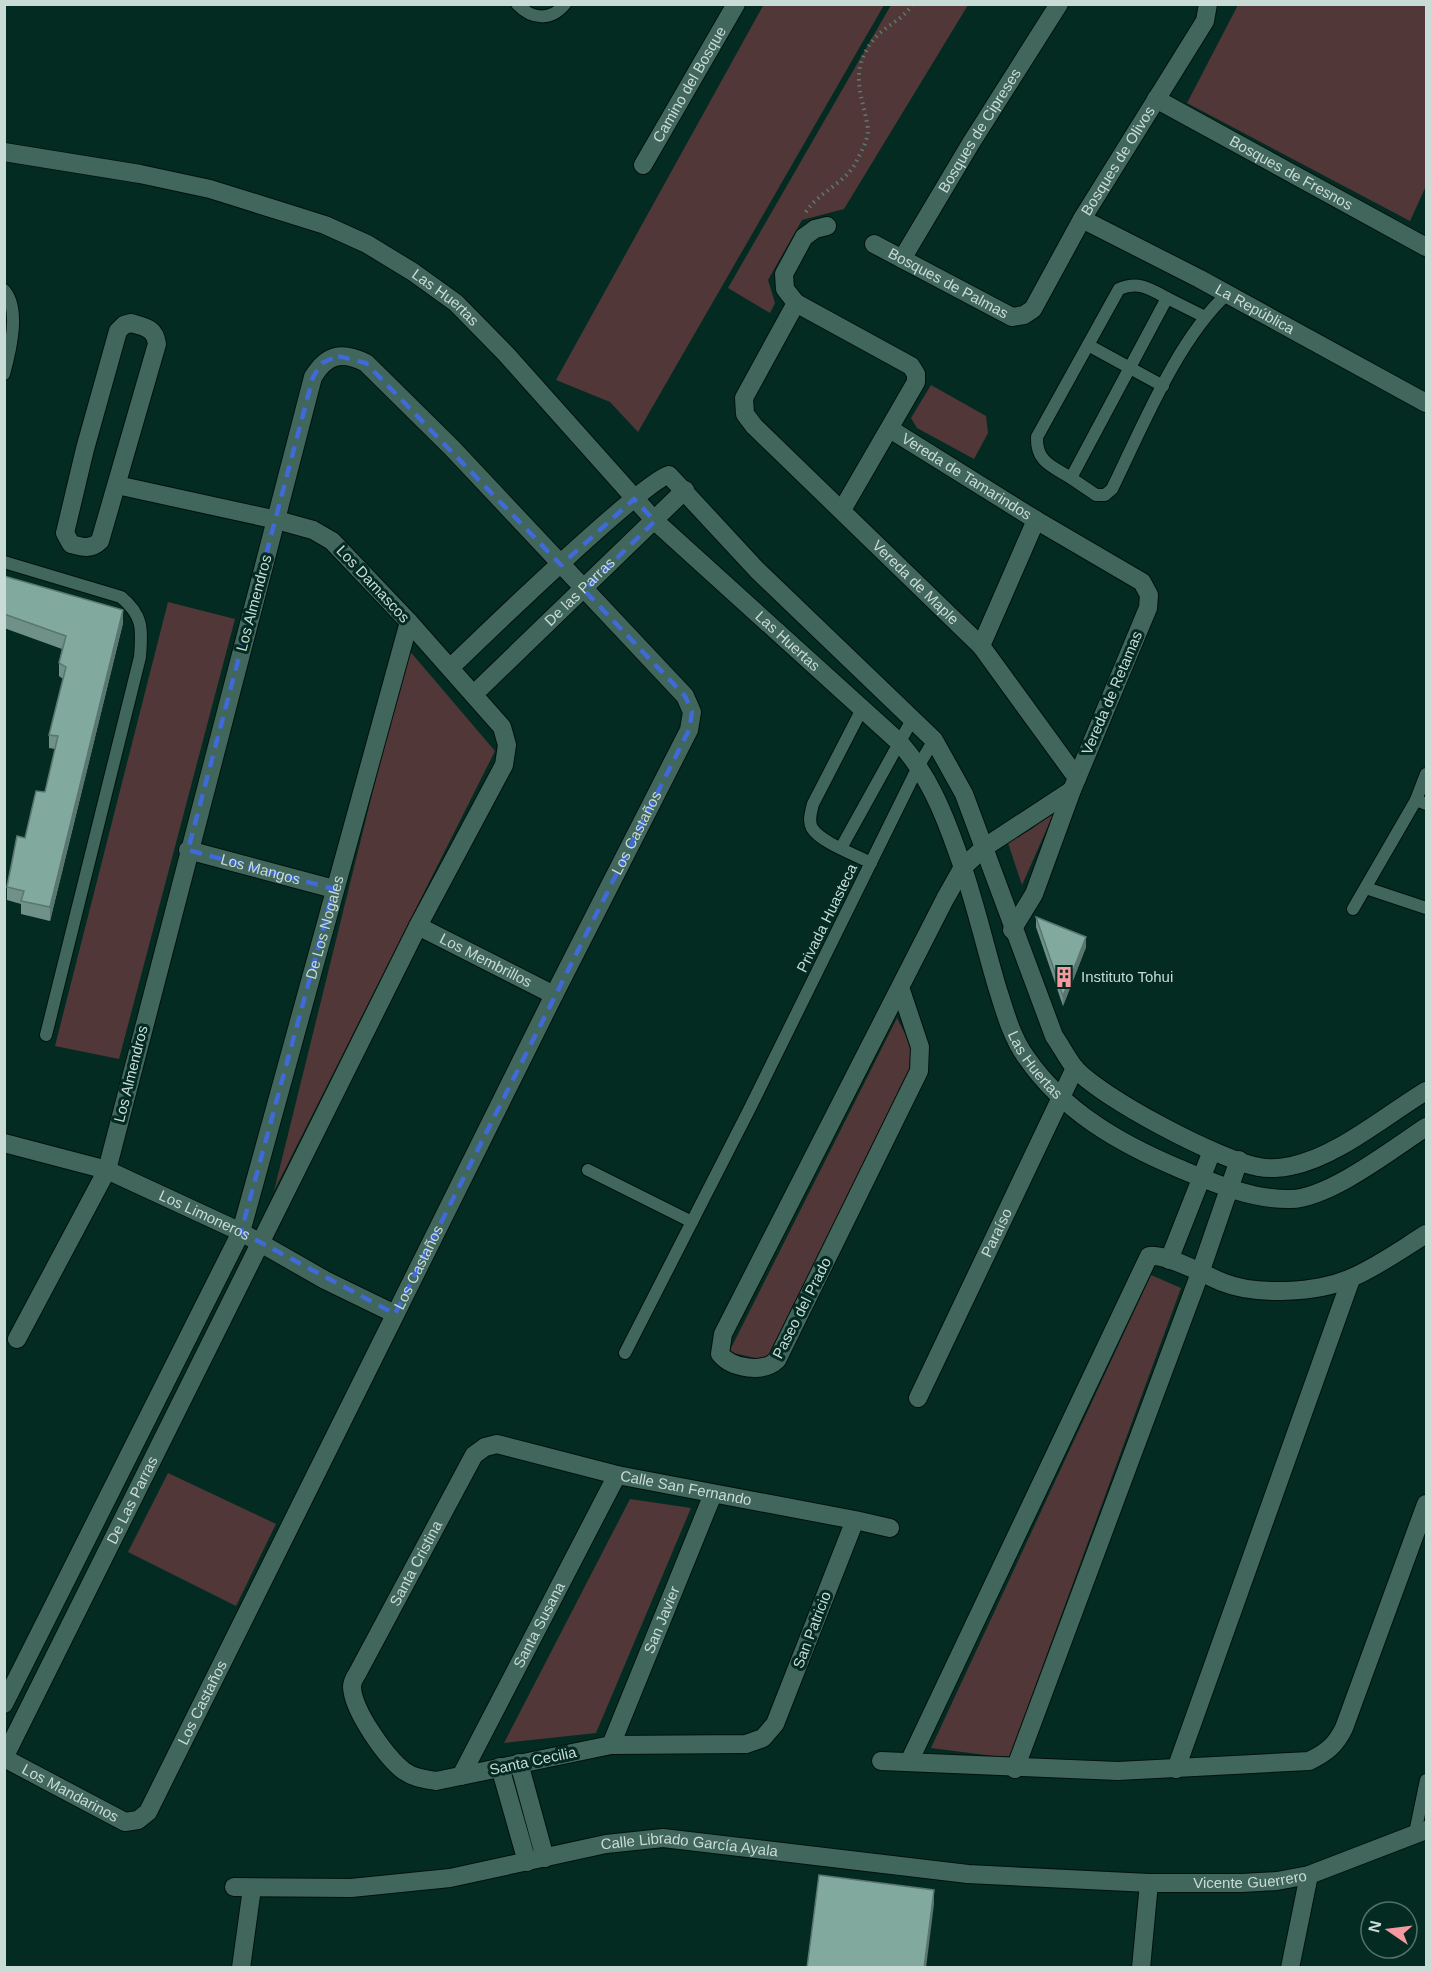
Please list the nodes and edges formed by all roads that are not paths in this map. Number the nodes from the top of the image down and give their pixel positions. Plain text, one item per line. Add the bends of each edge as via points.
1 (517, 4) edge
2 (565, 4) edge
3 (736, 4) edge
4 (1059, 4) edge
5 (1209, 4) edge
6 (1156, 99) junction
7 (4, 152) edge
8 (643, 165) dead end
9 (1082, 219) junction
10 (827, 226) dead end
11 (874, 244) dead end
12 (1426, 247) edge
13 (902, 260) junction
14 (4, 290) edge
15 (1227, 294) junction
16 (1167, 298) junction
17 (796, 303) junction
18 (1024, 315) joint
19 (1204, 317) junction
20 (1088, 345) junction
21 (1131, 368) junction
22 (4, 374) edge
23 (1163, 386) junction
24 (1426, 403) edge
25 (891, 429) junction
26 (1071, 478) junction
27 (117, 484) junction
28 (685, 490) junction
29 (634, 499) junction
30 (842, 510) junction
31 (277, 520) junction
32 (655, 520) junction
33 (1036, 520) junction
34 (4, 562) edge
35 (561, 565) junction
36 (584, 590) junction
37 (1149, 595) joint
38 (409, 622) junction
39 (981, 645) junction
40 (450, 668) junction
41 (474, 694) junction
42 (862, 709) junction
43 (692, 712) joint
44 (913, 718) junction
45 (934, 740) junction
46 (900, 743) junction
47 (919, 765) junction
48 (1426, 774) edge
49 (1074, 784) junction
50 (1421, 802) edge
51 (985, 847) junction
52 (841, 848) junction
53 (188, 850) junction
54 (871, 863) junction
55 (963, 867) junction
56 (1366, 888) junction
57 (334, 889) junction
58 (1426, 908) edge
59 (1353, 909) dead end
60 (418, 926) junction
61 (1012, 930) junction
62 (900, 987) junction
63 (554, 994) junction
64 (46, 1035) dead end
65 (1075, 1068) junction
66 (1426, 1091) edge
67 (1060, 1098) junction
68 (1426, 1127) edge
69 (4, 1143) edge
70 (1212, 1150) junction
71 (1239, 1160) junction
72 (107, 1170) junction
73 (588, 1170) dead end
74 (1200, 1177) junction
75 (1229, 1188) junction
76 (692, 1222) junction
77 (241, 1232) junction
78 (1426, 1234) edge
79 (262, 1243) junction
80 (1169, 1260) junction
81 (1200, 1273) junction
82 (1351, 1279) junction
83 (394, 1314) junction
84 (17, 1339) dead end
85 (625, 1353) dead end
86 (918, 1398) dead end
87 (485, 1447) joint
88 (617, 1475) junction
89 (713, 1494) junction
90 (1426, 1504) edge
91 (855, 1520) junction
92 (890, 1528) dead end
93 (352, 1686) joint
94 (4, 1704) edge
95 (763, 1738) joint
96 (611, 1745) junction
97 (4, 1758) edge
98 (881, 1761) dead end
99 (909, 1762) junction
100 (519, 1763) junction
101 (500, 1767) junction
102 (1015, 1769) junction
103 (1176, 1769) junction
104 (461, 1776) junction
105 (1426, 1780) edge
106 (138, 1820) joint
107 (1421, 1832) edge
108 (545, 1858) junction
109 (527, 1862) junction
110 (1309, 1875) junction
111 (1149, 1882) junction
112 (241, 1968) edge
113 (1141, 1968) edge
114 (1290, 1968) edge

1 - 2 lane via 531,15 543,17 556,14
3 - 8 street, Camino del Bosque
4 - 13 street, Bosques de Cipreses via 970,143
5 - 6 street, Bosques de Olivos via 1205,21
6 - 9 street, Bosques de Olivos
6 - 12 street, Bosques de Fresnos
7 - 29 street, Las Huertas via 210,189 325,225 367,244 456,303
9 - 15 street, La República
9 - 18 street, Bosques de Olivos via 1033,309
10 - 17 street via 804,237 784,274 785,289
11 - 13 street, Bosques de Palmas
13 - 18 street, Bosques de Palmas via 1012,317
14 - 22 lane via 13,313
15 - 19 lane
15 - 24 street, La República
16 - 19 lane
16 - 20 lane via 1144,285 1131,284 1119,289
16 - 21 lane
17 - 25 street, Vereda de Tamarindos via 911,366 916,382
17 - 30 street, Vereda de Maple via 744,398 745,414
19 - 23 lane
20 - 21 lane
20 - 26 lane via 1037,437 1036,450 1041,460
21 - 23 lane
21 - 26 lane
23 - 26 lane via 1112,489 1105,495 1096,495
25 - 30 street
25 - 33 street, Vereda de Tamarindos
27 - 27 street via 157,344 151,329 131,323 118,332 85,448 66,540 87,548 100,541
27 - 31 street, Los Damascos
28 - 29 street, Las Huertas via 674,478 662,476
28 - 32 street, De las Parras
28 - 44 street, Las Huertas via 757,570
29 - 32 street, Las Huertas
29 - 35 street
30 - 39 street, Vereda de Maple
31 - 35 street, Los Almendros via 313,377 321,363 338,356 352,357 366,363 452,448
31 - 38 street, Los Damascos via 313,530 332,541
31 - 53 street, Los Almendros
32 - 36 street, De las Parras
32 - 42 street, Las Huertas
33 - 37 street, Vereda de Tamarindos via 1142,582
33 - 39 street
34 - 64 lane via 122,597 135,608 142,629 140,657
35 - 36 street, Los Almendros
35 - 40 street
36 - 41 street, De las Parras
36 - 43 street, Los Almendros via 686,696
37 - 49 street, Vereda de Retamas via 1148,608
38 - 40 street, Los Damascos
38 - 57 street, De Los Nogales
39 - 49 street, Vereda de Maple
40 - 41 street, Los Damascos
41 - 60 street, Los Damascos via 502,727 507,745 504,765
42 - 46 street, Las Huertas
42 - 52 lane via 810,816 811,826 819,836
43 - 63 street, Los Castaños via 689,730
44 - 45 street, Las Huertas
44 - 46 lane
45 - 47 lane, Privada Huasteca
45 - 51 street, Las Huertas via 964,794
46 - 47 street, Las Huertas
46 - 52 lane
47 - 54 lane, Privada Huasteca
47 - 55 street, Las Huertas via 942,808
48 - 50 lane
49 - 51 street
49 - 61 street, Vereda de Retamas via 1034,894
50 - 56 lane
51 - 55 street, Paseo del Prado
51 - 61 street, Las Huertas
52 - 54 lane
53 - 57 street, Los Mangos
53 - 72 street, Los Almendros
54 - 76 lane, Privada Huasteca
55 - 62 street, Paseo del Prado
55 - 67 street, Las Huertas via 1007,1018 1025,1056
56 - 58 lane
56 - 59 lane
57 - 77 street, De Los Nogales
60 - 63 street, Los Membrillos
60 - 79 street
61 - 65 street, Las Huertas via 1054,1036
62 - 62 street, Paseo del Prado via 723,1334 720,1354 732,1364 762,1368 777,1360 919,1071 920,1047
63 - 83 street, Los Castaños
65 - 67 street, Paraíso
65 - 70 street, Las Huertas via 1159,1125
66 - 71 street, Las Huertas via 1313,1159 1290,1167 1259,1167
67 - 74 street, Las Huertas via 1092,1124
67 - 86 street, Paraíso
68 - 75 street, Las Huertas via 1325,1190 1294,1199 1260,1197
69 - 72 street, Los Limoneros
70 - 71 street, Las Huertas
70 - 74 street
71 - 75 street
72 - 77 street, Los Limoneros
72 - 84 street, Los Almendros
73 - 76 lane
74 - 75 street, Las Huertas
74 - 80 street
75 - 81 street
76 - 85 lane, Privada Huasteca
77 - 79 street, Los Limoneros
77 - 94 street, De Las Parras
78 - 82 street
79 - 83 street, Los Limoneros
79 - 97 street, De Las Parras
80 - 81 street
80 - 99 street via 1155,1255 1146,1260
81 - 82 street via 1232,1286 1275,1293
81 - 102 street
82 - 103 street
83 - 106 street, Los Castaños via 153,1801
87 - 88 street, Calle San Fernando via 497,1444
87 - 93 street, Santa Cristina via 474,1455
88 - 89 street, Calle San Fernando
88 - 104 street, Santa Susana
89 - 91 street, Calle San Fernando
89 - 96 street, San Javier
90 - 103 street via 1337,1743 1309,1761
91 - 92 street, Calle San Fernando
91 - 95 street, San Patricio via 775,1724
93 - 104 street, Santa Cecilia via 364,1719 382,1747 404,1770 419,1779
95 - 96 street, Santa Cecilia via 746,1744
96 - 100 street, Santa Cecilia
97 - 106 street, Los Mandarinos via 125,1822
98 - 99 street
99 - 102 street
100 - 101 street, Santa Cecilia
100 - 108 street
101 - 104 street, Santa Cecilia
101 - 109 street
102 - 103 street
105 - 107 lane
107 - 110 street, Vicente Guerrero
108 - 109 street, Calle Librado García Ayala
108 - 111 street, Calle Librado García Ayala via 606,1844 663,1838 968,1874
109 - 112 street, Calle Librado García Ayala via 450,1878 362,1887 243,1888
110 - 111 street, Vicente Guerrero via 1242,1883
110 - 114 street
111 - 113 street

